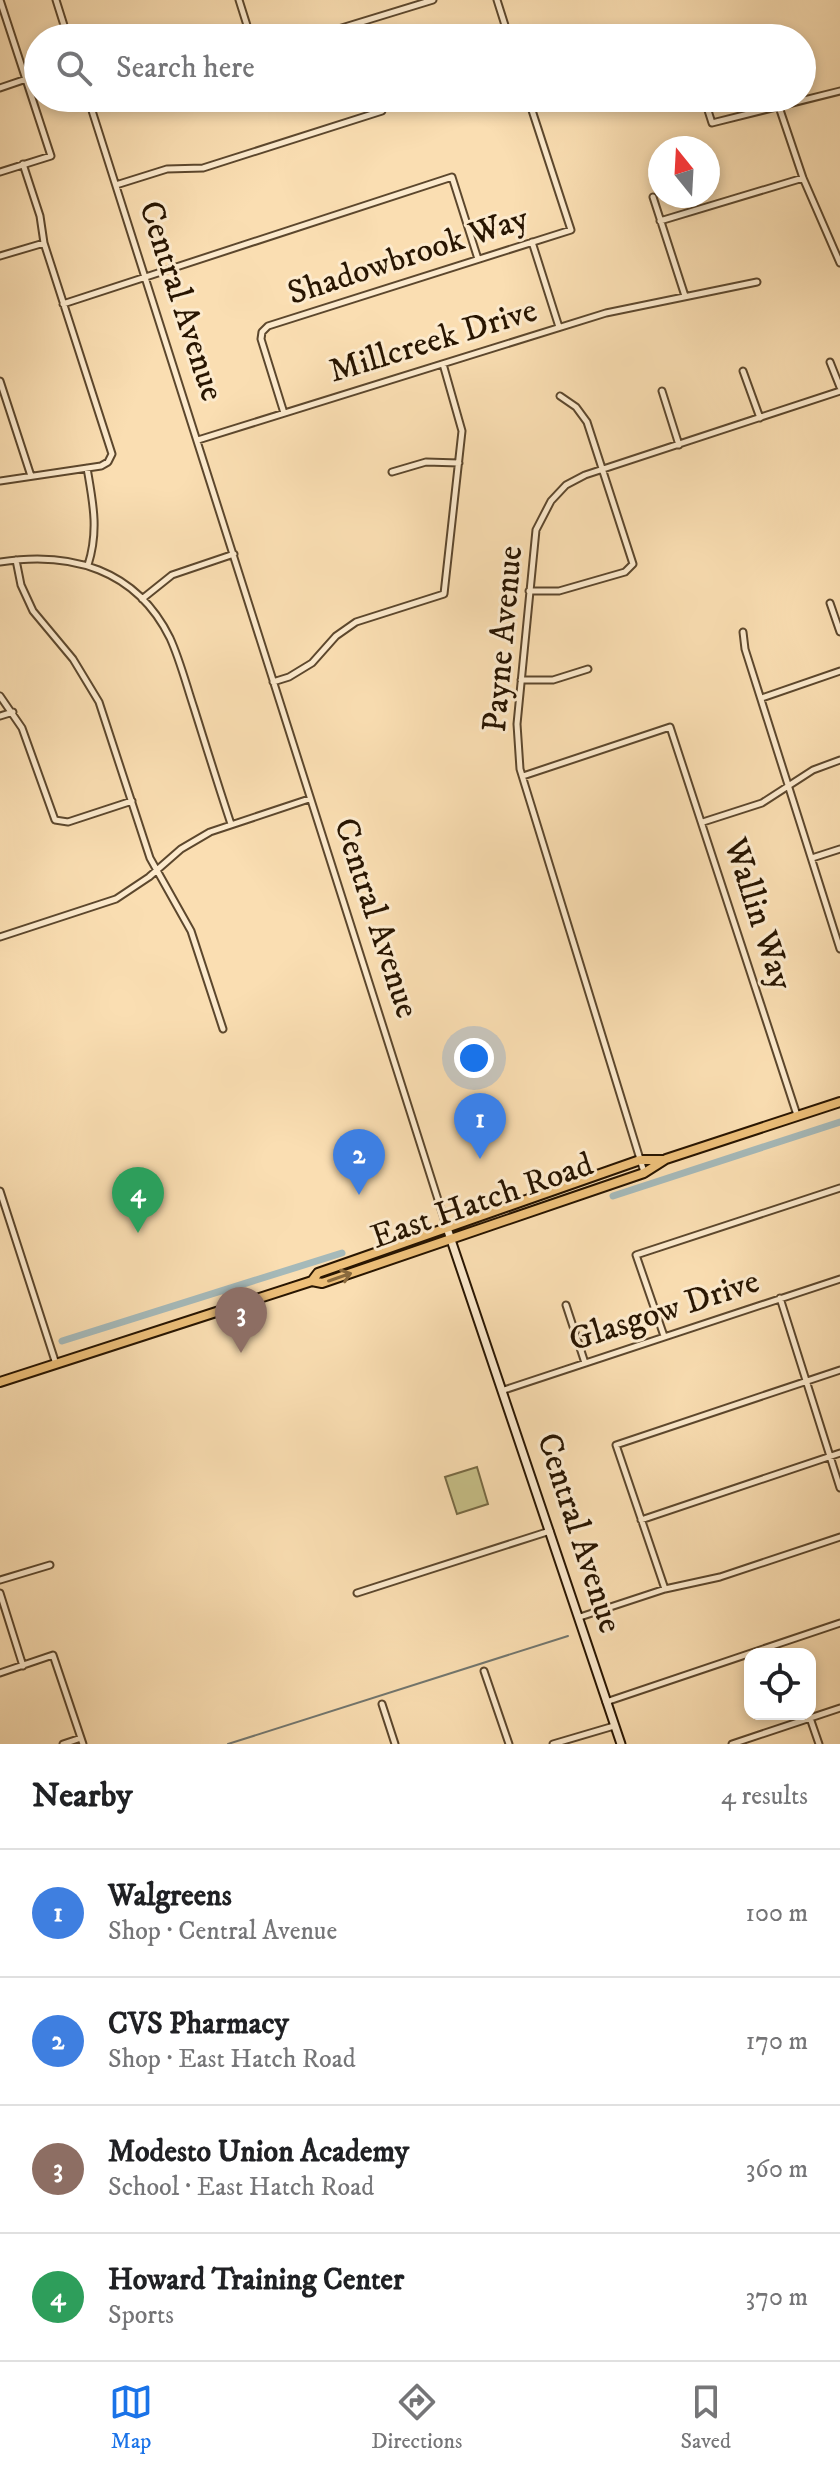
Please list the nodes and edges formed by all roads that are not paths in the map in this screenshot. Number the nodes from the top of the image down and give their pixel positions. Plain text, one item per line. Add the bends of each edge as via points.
1 (0, 0) edge
2 (56, 0) edge
3 (239, 0) edge
4 (433, 0) edge
5 (497, 0) edge
6 (64, 24) edge
7 (247, 24) edge
8 (355, 24) edge
9 (505, 24) edge
10 (24, 73) edge
11 (24, 80) edge
12 (0, 88) edge
13 (840, 91) edge
14 (816, 96) edge
15 (37, 112) edge
16 (92, 112) edge
17 (379, 112) edge
18 (533, 112) edge
19 (708, 112) edge
20 (750, 112) edge
21 (781, 112) edge
22 (23, 164) junction
23 (0, 172) edge
24 (803, 178) junction
25 (116, 185) junction
26 (656, 208) edge
27 (660, 221) junction
28 (532, 242) junction
29 (44, 243) junction
30 (0, 256) edge
31 (478, 259) junction
32 (840, 263) edge
33 (146, 277) junction
34 (757, 282) dead end
35 (685, 296) junction
36 (63, 304) junction
37 (559, 327) junction
38 (830, 362) dead end
39 (443, 364) junction
40 (743, 371) dead end
41 (0, 381) edge
42 (840, 389) edge
43 (662, 391) dead end
44 (560, 396) dead end
45 (284, 413) junction
46 (760, 418) junction
47 (198, 440) junction
48 (679, 445) junction
49 (459, 463) junction
50 (87, 468) junction
51 (600, 470) junction
52 (392, 472) dead end
53 (31, 476) junction
54 (0, 481) edge
55 (234, 554) junction
56 (16, 560) junction
57 (0, 562) edge
58 (88, 565) junction
59 (529, 591) junction
60 (142, 599) junction
61 (830, 603) dead end
62 (743, 632) dead end
63 (840, 632) edge
64 (588, 669) dead end
65 (840, 671) edge
66 (521, 680) junction
67 (273, 682) junction
68 (0, 696) edge
69 (762, 698) junction
70 (13, 712) junction
71 (0, 716) edge
72 (840, 760) edge
73 (523, 776) junction
74 (788, 787) junction
75 (309, 799) junction
76 (132, 801) junction
77 (703, 822) junction
78 (231, 824) junction
79 (840, 849) edge
80 (812, 858) junction
81 (156, 870) junction
82 (838, 936) edge
83 (0, 937) edge
84 (840, 949) edge
85 (223, 1029) dead end
86 (840, 1102) edge
87 (797, 1116) junction
88 (666, 1159) junction
89 (640, 1160) junction
90 (644, 1173) junction
91 (840, 1188) edge
92 (0, 1191) edge
93 (447, 1228) junction
94 (451, 1239) junction
95 (840, 1279) edge
96 (312, 1281) junction
97 (780, 1298) junction
98 (566, 1305) dead end
99 (664, 1336) junction
100 (585, 1363) junction
101 (56, 1364) junction
102 (840, 1370) edge
103 (805, 1381) junction
104 (0, 1382) edge
105 (504, 1390) junction
106 (840, 1453) edge
107 (830, 1457) junction
108 (840, 1488) edge
109 (641, 1520) junction
110 (551, 1530) junction
111 (840, 1537) edge
112 (50, 1565) dead end
113 (0, 1580) edge
114 (665, 1589) junction
115 (0, 1593) edge
116 (357, 1593) dead end
117 (580, 1617) junction
118 (840, 1623) edge
119 (23, 1666) junction
120 (484, 1671) dead end
121 (0, 1673) edge
122 (606, 1702) junction
123 (382, 1704) dead end
124 (840, 1708) edge
125 (816, 1716) edge
126 (804, 1720) edge
127 (811, 1720) edge
128 (614, 1726) junction
129 (82, 1741) edge
130 (63, 1744) edge
131 (395, 1744) edge
132 (509, 1744) edge
133 (553, 1744) edge
134 (621, 1744) edge
135 (732, 1744) edge
136 (819, 1744) edge

1 - 10 street
2 - 6 street
3 - 7 street
4 - 8 street
5 - 9 street
11 - 12 street
13 - 14 street
15 - 22 street via 51,156
16 - 25 street, Central Avenue
17 - 25 street via 203,168 167,169
18 - 28 street, Shadowbrook Way via 571,230
19 - 20 street via 712,123
21 - 24 street
22 - 23 street
22 - 29 street
24 - 27 street
24 - 32 street
25 - 33 street, Central Avenue
26 - 27 street
27 - 35 street
28 - 31 street, Shadowbrook Way
28 - 37 street
29 - 30 street
29 - 36 street
31 - 33 street via 452,177
31 - 45 street, Shadowbrook Way via 268,326 261,339
33 - 36 street
33 - 47 street, Central Avenue
34 - 35 street, Millcreek Drive
35 - 37 street, Millcreek Drive
36 - 50 street via 111,449 110,459
37 - 39 street, Millcreek Drive
38 - 42 street
39 - 45 street, Millcreek Drive
39 - 49 street via 460,421
40 - 46 street
41 - 53 street
42 - 46 street, Payne Avenue
43 - 48 street
44 - 51 street via 587,422
45 - 47 street, Millcreek Drive
46 - 48 street, Payne Avenue
47 - 55 street, Central Avenue
48 - 51 street, Payne Avenue
49 - 52 street via 426,462
49 - 67 street via 444,594 356,622 312,663
50 - 53 street
50 - 58 street via 96,520
51 - 59 street, Payne Avenue via 566,485 544,510 533,540
51 - 59 street via 632,567 559,591
53 - 54 street
55 - 60 street via 172,575
55 - 67 street, Central Avenue
56 - 57 street
56 - 58 street via 45,557
56 - 76 street via 33,611 94,692
58 - 60 street via 118,579
59 - 66 street, Payne Avenue
60 - 78 street via 171,640
61 - 63 street
62 - 69 street
64 - 66 street via 542,682
65 - 69 street
66 - 73 street, Payne Avenue via 516,734
67 - 75 street, Central Avenue
68 - 70 street
69 - 74 street
70 - 71 street
70 - 76 street via 55,820 68,822
72 - 74 street
73 - 77 street, Wallin Way via 670,727
73 - 89 street, Payne Avenue
74 - 77 street via 762,803
74 - 80 street
75 - 78 street
75 - 93 street, Central Avenue
76 - 81 street
77 - 87 street, Wallin Way
78 - 81 street via 195,840
79 - 80 street
80 - 82 street
81 - 83 street via 116,899
81 - 85 street via 191,931
82 - 84 street
86 - 87 main road, East Hatch Road
87 - 88 main road, East Hatch Road
88 - 89 main road, East Hatch Road
88 - 90 main road, East Hatch Road
89 - 90 street, Payne Avenue
89 - 93 main road, East Hatch Road
90 - 94 main road, East Hatch Road
91 - 99 street via 636,1255
92 - 101 street
93 - 94 street, Central Avenue
93 - 96 main road, East Hatch Road via 318,1273
96 -> 94 main road, East Hatch Road via 322,1283
94 - 105 street, Central Avenue
95 - 97 street, Glasgow Drive
96 - 101 main road, East Hatch Road
97 - 99 street, Glasgow Drive
97 - 103 street
98 - 100 street
99 - 100 street, Glasgow Drive
100 - 105 street, Glasgow Drive
101 - 104 main road, East Hatch Road
102 - 103 street
103 - 107 street
103 - 109 street via 616,1445
105 - 110 street, Central Avenue
106 - 107 street
107 - 108 street
107 - 109 street
109 - 114 street
110 - 116 street
110 - 117 street, Central Avenue
111 - 114 street via 720,1577
112 - 113 street
114 - 117 street
115 - 119 street
117 - 122 street, Central Avenue
118 - 122 street
119 - 121 street
119 - 129 street via 53,1655
120 - 132 street
122 - 128 street, Central Avenue
123 - 131 street
124 - 125 street
126 - 135 street
127 - 136 street
128 - 133 street
128 - 134 street, Central Avenue
129 - 130 street

